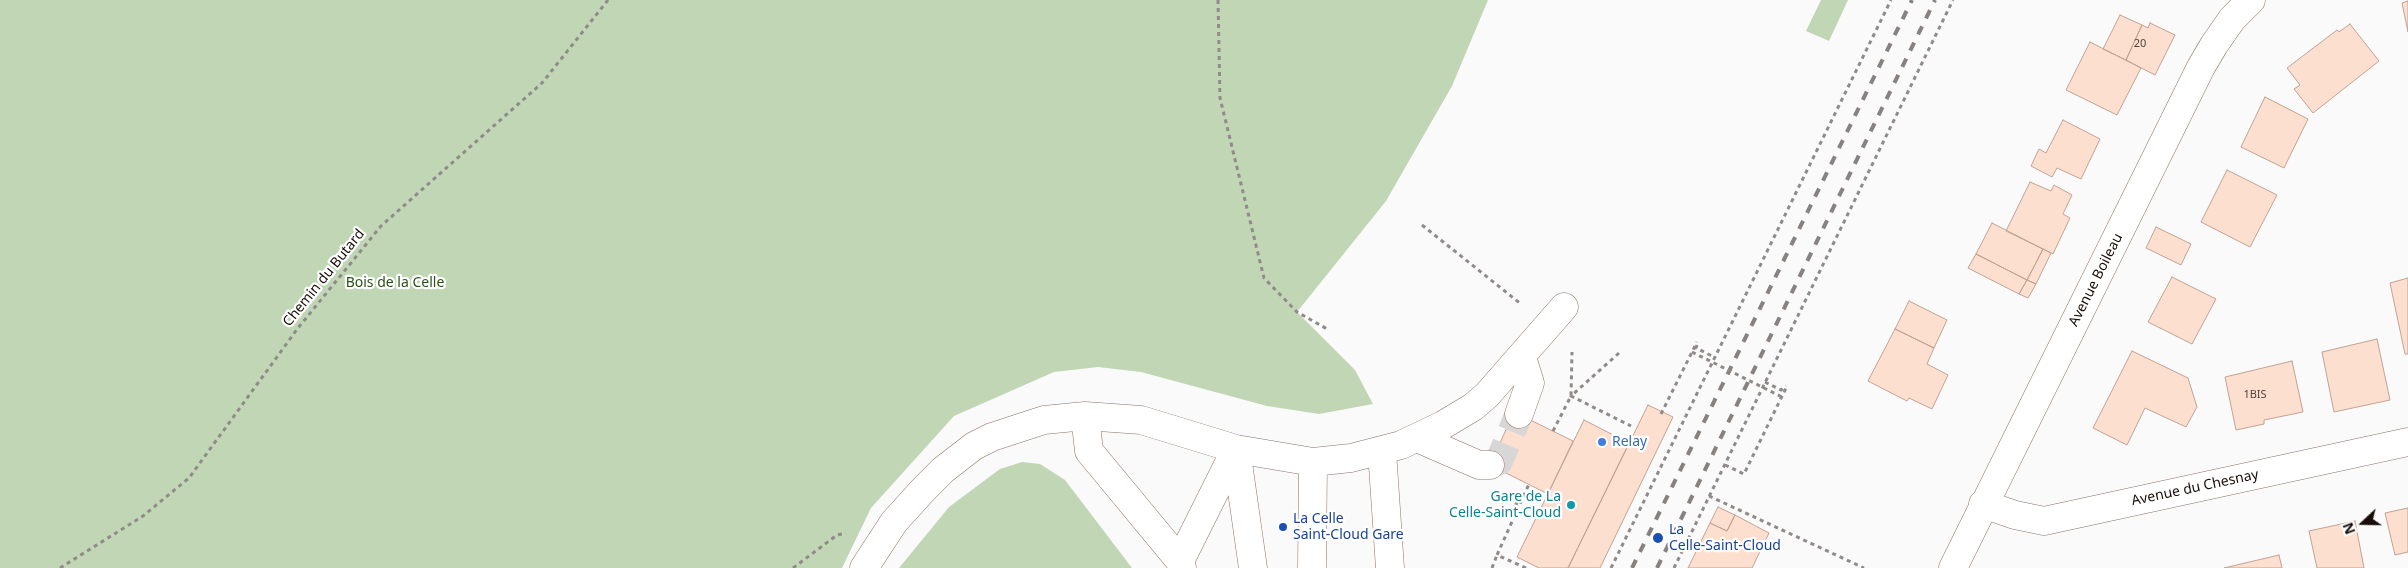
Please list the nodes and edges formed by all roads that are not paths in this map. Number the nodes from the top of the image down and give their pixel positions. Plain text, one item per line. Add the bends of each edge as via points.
1 (2251, 0) edge
2 (1564, 307) dead end
3 (1522, 357) junction
4 (1518, 414) tunnel mouth
5 (1085, 416) junction
6 (1418, 438) junction
7 (2408, 442) edge
8 (1236, 449) junction
9 (1382, 451) junction
10 (1314, 462) junction
11 (1490, 465) dead end
12 (1983, 504) junction
13 (1181, 565) edge
14 (864, 568) edge
15 (1253, 568) edge
16 (1312, 568) edge
17 (1390, 568) edge
18 (1952, 568) edge

1 - 12 street, Avenue Boileau via 2214,44
2 - 3 street
3 - 4 street via 1530,383
3 - 6 street via 1473,407
5 - 8 street via 1141,420
5 - 13 street via 1089,451
5 - 14 street via 1044,420 992,436 974,446 924,488 894,522
6 - 9 street
6 - 11 street via 1479,465
7 - 12 street, Avenue du Chesnay via 2044,521
8 - 10 street
8 - 13 street
8 - 15 street
9 - 10 street
9 - 17 street
10 - 16 street
12 - 18 street, Avenue Boileau

